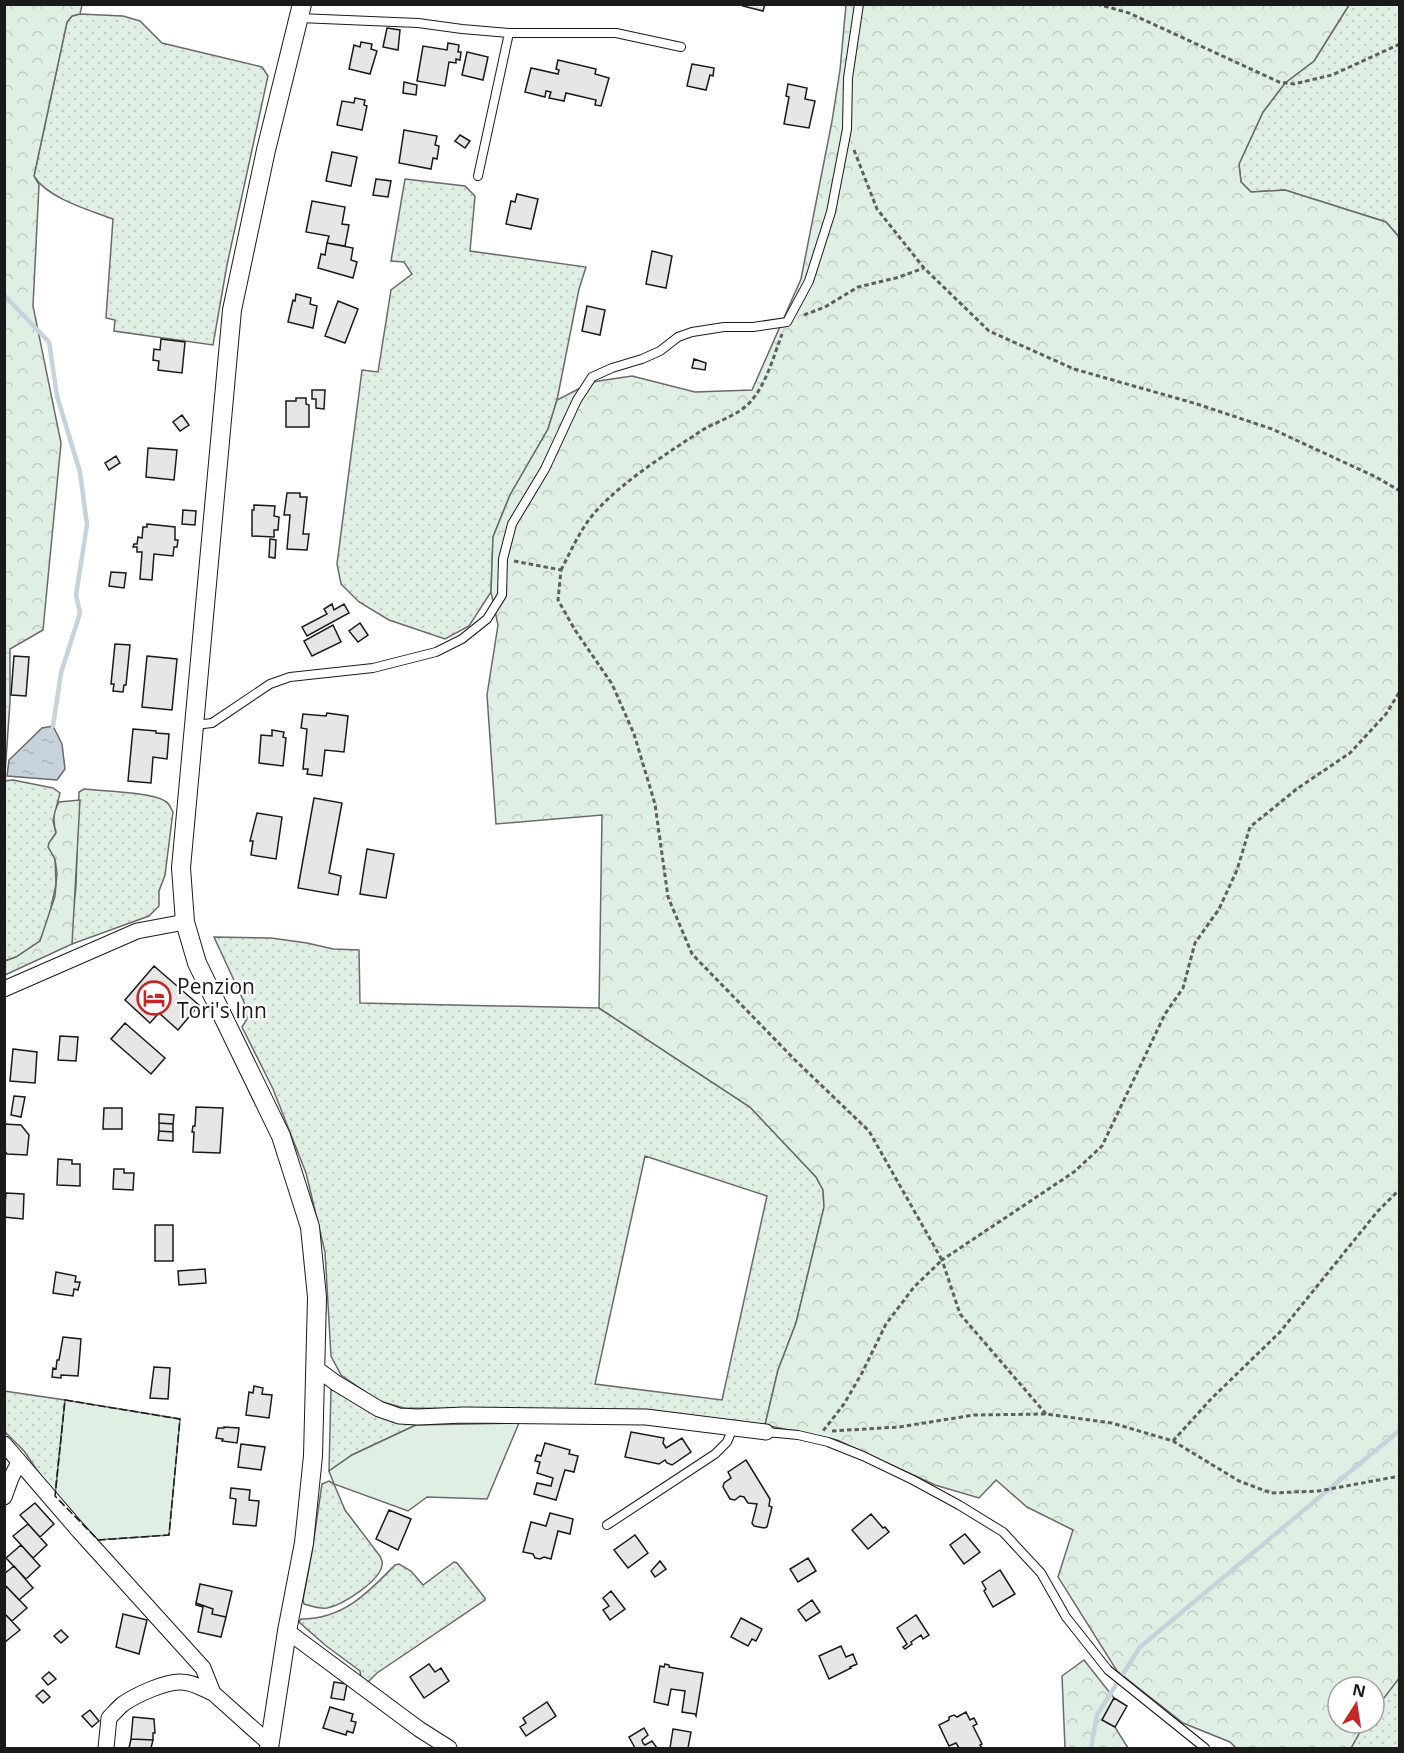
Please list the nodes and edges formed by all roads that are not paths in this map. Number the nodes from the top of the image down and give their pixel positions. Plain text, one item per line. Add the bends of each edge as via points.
1 (859, 4) edge
2 (300, 11) edge
3 (510, 33) junction
4 (681, 47) dead end
5 (478, 176) dead end
6 (194, 726) junction
7 (185, 922) junction
8 (4, 989) edge
9 (316, 1369) junction
10 (733, 1428) junction
11 (766, 1432) joint
12 (4, 1444) edge
13 (19, 1462) junction
14 (4, 1497) edge
15 (607, 1525) dead end
16 (287, 1630) junction
17 (213, 1693) junction
18 (269, 1746) edge
19 (106, 1749) edge
20 (449, 1749) edge
21 (1205, 1749) edge

1 - 6 lane via 848,78 847,129 831,212 809,281 787,322 692,332 660,351 592,377 512,524 503,559 502,595 487,619 462,639 436,652 373,668 290,677 270,684 212,723
2 - 3 lane
2 - 6 street via 232,310
3 - 4 lane via 616,33
3 - 5 lane
6 - 7 street via 181,868
7 - 8 street via 137,931
7 - 9 street via 197,963 280,1136 310,1227 317,1297
9 - 10 street via 379,1409 399,1416 646,1417
9 - 16 street via 304,1543
10 - 11 street
10 - 15 lane via 727,1442 715,1454
11 - 21 lane via 828,1442 863,1456 1003,1532 1041,1573 1066,1617 1115,1677
12 - 13 street
13 - 14 street
13 - 17 street via 203,1668
16 - 18 street
16 - 20 street
17 - 18 street
17 - 19 street via 179,1681 137,1696 109,1718

